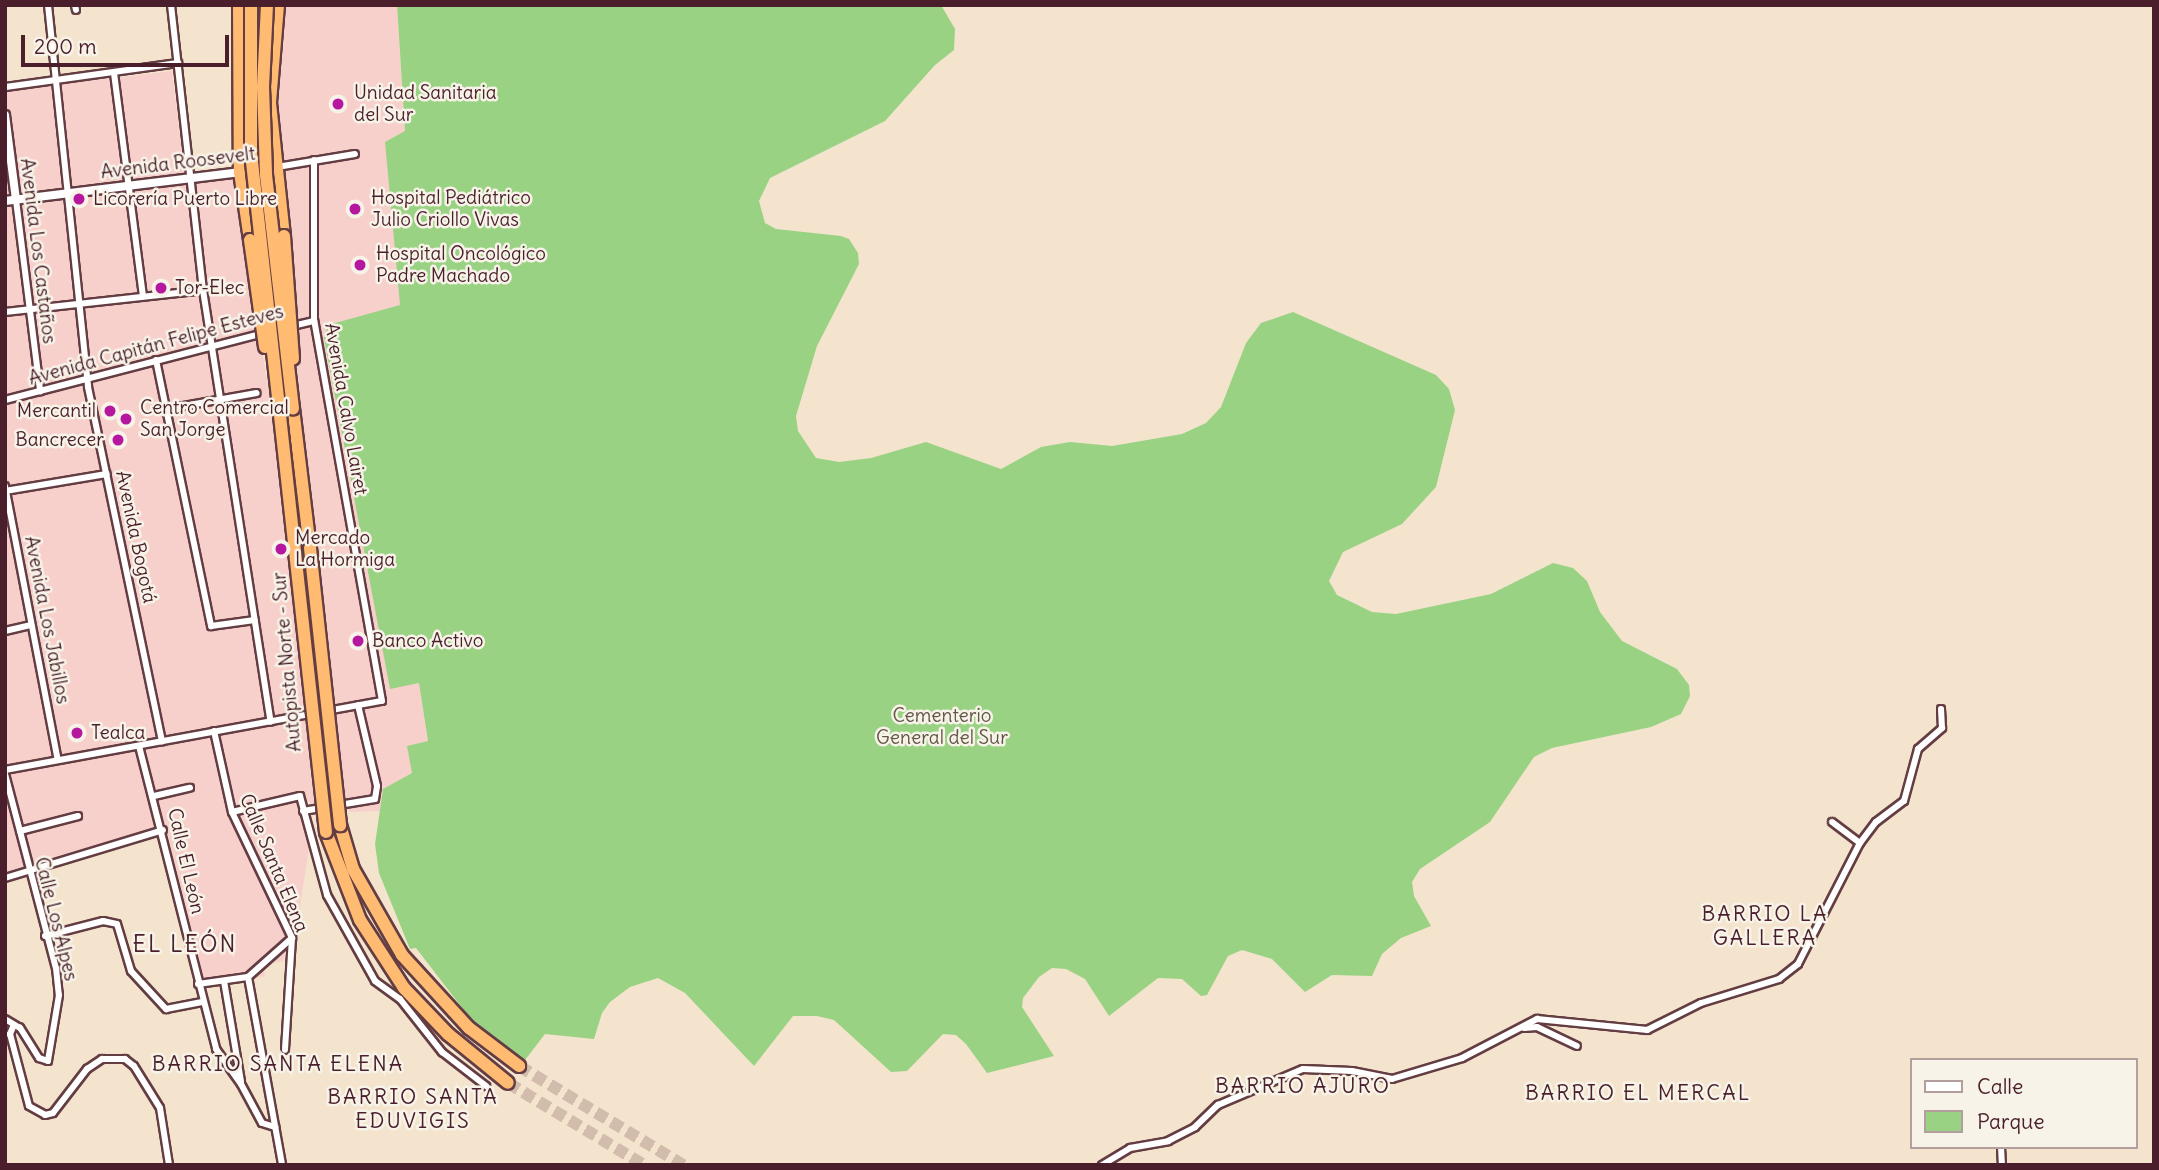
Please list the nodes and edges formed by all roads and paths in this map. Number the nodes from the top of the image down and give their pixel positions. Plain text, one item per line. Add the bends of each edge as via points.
1 (48, 5) edge
2 (172, 5) edge
3 (239, 5) edge
4 (251, 5) edge
5 (267, 5) edge
6 (278, 5) edge
7 (178, 63) junction
8 (114, 73) junction
9 (56, 81) junction
10 (5, 87) edge
11 (5, 115) edge
12 (355, 154) dead end
13 (314, 160) junction
14 (274, 167) junction
15 (240, 172) junction
16 (191, 178) junction
17 (129, 185) junction
18 (69, 191) junction
19 (16, 200) junction
20 (5, 201) edge
21 (203, 290) junction
22 (143, 296) junction
23 (82, 305) junction
24 (30, 310) junction
25 (5, 312) edge
26 (314, 321) junction
27 (212, 345) junction
28 (156, 360) junction
29 (88, 378) junction
30 (276, 378) junction
31 (40, 391) junction
32 (257, 393) dead end
33 (221, 399) junction
34 (5, 400) edge
35 (293, 408) junction
36 (167, 409) junction
37 (107, 474) junction
38 (6, 489) edge
39 (255, 620) junction
40 (31, 625) junction
41 (5, 631) edge
42 (358, 705) junction
43 (1941, 709) dead end
44 (271, 723) junction
45 (214, 731) junction
46 (162, 741) junction
47 (139, 746) junction
48 (58, 760) junction
49 (5, 772) edge
50 (190, 788) dead end
51 (154, 796) junction
52 (303, 811) junction
53 (232, 812) junction
54 (78, 816) dead end
55 (1832, 822) dead end
56 (163, 830) junction
57 (20, 831) junction
58 (1860, 843) junction
59 (28, 873) junction
60 (5, 878) edge
61 (45, 936) junction
62 (292, 937) junction
63 (248, 977) junction
64 (224, 981) junction
65 (198, 984) junction
66 (203, 1002) junction
67 (5, 1019) edge
68 (13, 1027) junction
69 (1502, 1035) junction
70 (1577, 1045) dead end
71 (285, 1051) dead end
72 (519, 1066) tunnel mouth
73 (508, 1083) tunnel mouth
74 (242, 1084) junction
75 (486, 1086) dead end
76 (275, 1126) junction
77 (169, 1165) edge
78 (282, 1165) edge
79 (1102, 1165) edge

1 - 9 street, Avenida Bogotá
2 - 7 street
3 - 15 highway
4 - 30 highway, Autopista Norte - Sur, bridge via 251,153
5 - 35 highway, Autopista Norte - Sur, bridge via 263,86 266,176
6 - 14 highway via 271,65
7 - 8 street
7 - 16 street
8 - 9 street
8 - 17 street
9 - 10 street
9 - 18 street, Avenida Bogotá
11 - 19 street, Avenida Los Castaños
12 - 13 street, Avenida Roosevelt
13 - 14 street, Avenida Roosevelt
13 - 26 street, Avenida Calvo Lairet
14 - 15 street, Avenida Roosevelt
14 - 35 highway, bridge via 293,333
15 - 16 street, Avenida Roosevelt
15 - 30 highway, bridge via 259,314
16 - 17 street, Avenida Roosevelt
16 - 21 street
17 - 18 street, Avenida Roosevelt
17 - 22 street
18 - 19 street, Avenida Roosevelt
18 - 23 street, Avenida Bogotá
19 - 20 street, Avenida Roosevelt
19 - 24 street, Avenida Los Castaños
21 - 22 street
21 - 27 street
22 - 23 street
23 - 24 street
23 - 29 street, Avenida Bogotá
24 - 25 street
24 - 31 street, Avenida Los Castaños
26 - 27 street, Avenida Capitán Felipe Esteves
26 - 42 street, Avenida Calvo Lairet via 382,701
27 - 28 street, Avenida Capitán Felipe Esteves
27 - 33 street
28 - 29 street, Avenida Capitán Felipe Esteves
28 - 36 street
29 - 31 street, Avenida Capitán Felipe Esteves
29 - 37 street, Avenida Bogotá
30 - 73 highway, Autopista Norte - Sur, bridge via 326,832 360,920 404,988 448,1034
31 - 34 street, Avenida Capitán Felipe Esteves
32 - 33 street
33 - 36 street
33 - 39 street
35 - 72 highway, Autopista Norte - Sur, bridge via 340,825 362,887 402,955 454,1014
36 - 39 street via 211,626
37 - 38 street
37 - 46 street, Avenida Bogotá
38 - 40 street, Avenida Los Jabillos
39 - 44 street
40 - 41 street
40 - 48 street, Avenida Los Jabillos
42 - 44 street
42 - 52 street via 377,786 375,799
43 - 58 street via 1942,728 1919,749 1904,801 1876,822
44 - 45 street
45 - 46 street
45 - 53 street, Calle Santa Elena
46 - 47 street
47 - 48 street
47 - 51 street, Calle El León
48 - 49 street
49 - 57 street, Calle Los Alpes
50 - 51 street
51 - 56 street, Calle El León
52 - 53 street via 300,796
52 - 75 street via 327,895 375,981 400,999 442,1052
53 - 62 street, Calle Santa Elena
54 - 57 street
55 - 58 street
56 - 59 street
56 - 65 street, Calle El León
57 - 59 street, Calle Los Alpes
58 - 69 street via 1798,964 1779,979 1700,1003 1647,1030 1541,1018
59 - 60 street
59 - 61 street, Calle Los Alpes
61 - 66 street via 103,921 117,924 131,971 166,1009
61 - 68 street, Calle Los Alpes via 59,995 48,1061 39,1058 20,1028
62 - 63 street
62 - 71 street, Calle Santa Elena
63 - 64 street
63 - 76 street
64 - 65 street
64 - 74 street
65 - 66 street, Calle El León
66 - 74 street, Calle El León via 216,1049
67 - 68 street
68 - 77 street via 10,1034 29,1106 45,1115 102,1059 125,1059 134,1066 160,1108
69 - 70 street via 1532,1026
69 - 79 street via 1452,1062 1392,1079 1352,1071 1298,1070 1218,1105 1195,1128 1168,1141 1130,1147
74 - 76 street, Calle El León via 262,1123
76 - 78 street

